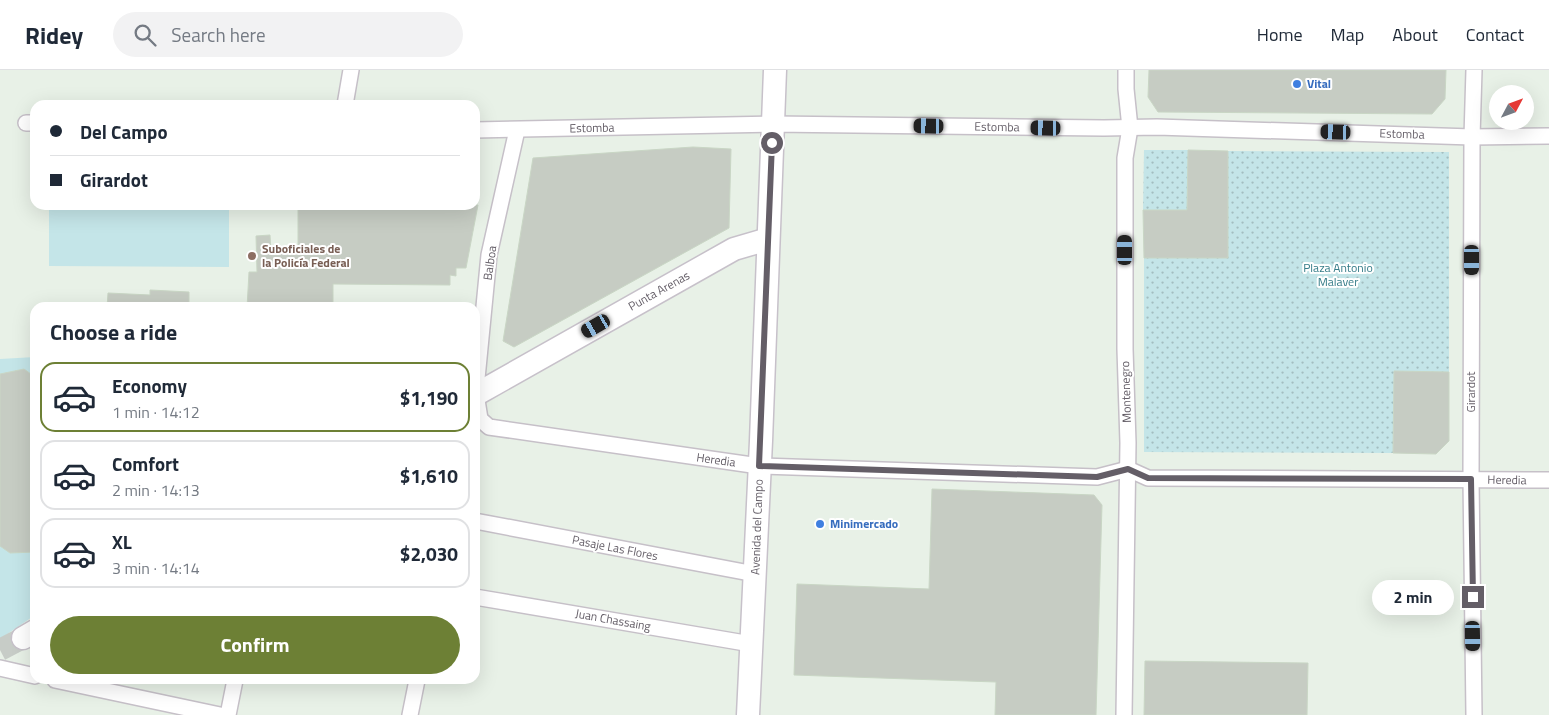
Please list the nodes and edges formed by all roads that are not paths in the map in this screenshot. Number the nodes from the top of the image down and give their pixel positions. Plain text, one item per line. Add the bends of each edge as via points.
1 (351, 70) edge
2 (775, 70) edge
3 (1126, 70) edge
4 (1474, 70) edge
5 (346, 100) edge
6 (773, 124) junction
7 (1130, 128) junction
8 (480, 130) edge
9 (517, 130) junction
10 (1549, 136) edge
11 (1472, 137) junction
12 (768, 239) junction
13 (480, 349) edge
14 (480, 393) edge
15 (480, 419) edge
16 (759, 466) junction
17 (1128, 469) junction
18 (1471, 479) junction
19 (1549, 480) edge
20 (480, 522) edge
21 (755, 574) junction
22 (480, 598) edge
23 (751, 644) junction
24 (0, 668) edge
25 (30, 675) edge
26 (74, 684) edge
27 (234, 684) edge
28 (416, 684) edge
29 (220, 715) edge
30 (228, 715) edge
31 (410, 715) edge
32 (748, 715) edge
33 (1124, 715) edge
34 (1474, 715) edge

1 - 5 street
2 - 6 main road, Avenida del Campo
3 - 7 street, Montenegro
4 - 11 street, Girardot
6 - 7 street, Estomba
6 - 9 street, Estomba
6 - 12 main road, Avenida del Campo
7 - 11 street, Estomba
7 - 17 street, Montenegro via 1125,158
8 - 9 street, Estomba
9 - 13 street, Balboa via 490,255
10 - 11 street, Estomba
11 - 18 street, Girardot
12 - 14 main road, Punta Arenas via 734,249
12 - 16 main road, Avenida del Campo
15 - 16 street, Heredia via 489,427
16 - 17 street, Heredia via 1097,477
16 - 21 main road, Avenida del Campo
17 - 18 street, Heredia via 1148,478
17 - 33 street, Montenegro
18 - 19 street, Heredia
18 - 34 street, Girardot
20 - 21 street, Pasaje Las Flores
21 - 23 main road, Avenida del Campo
22 - 23 street, Juan Chassaing
23 - 32 main road, Avenida del Campo
24 - 25 street
26 - 29 street
27 - 30 street
28 - 31 street

